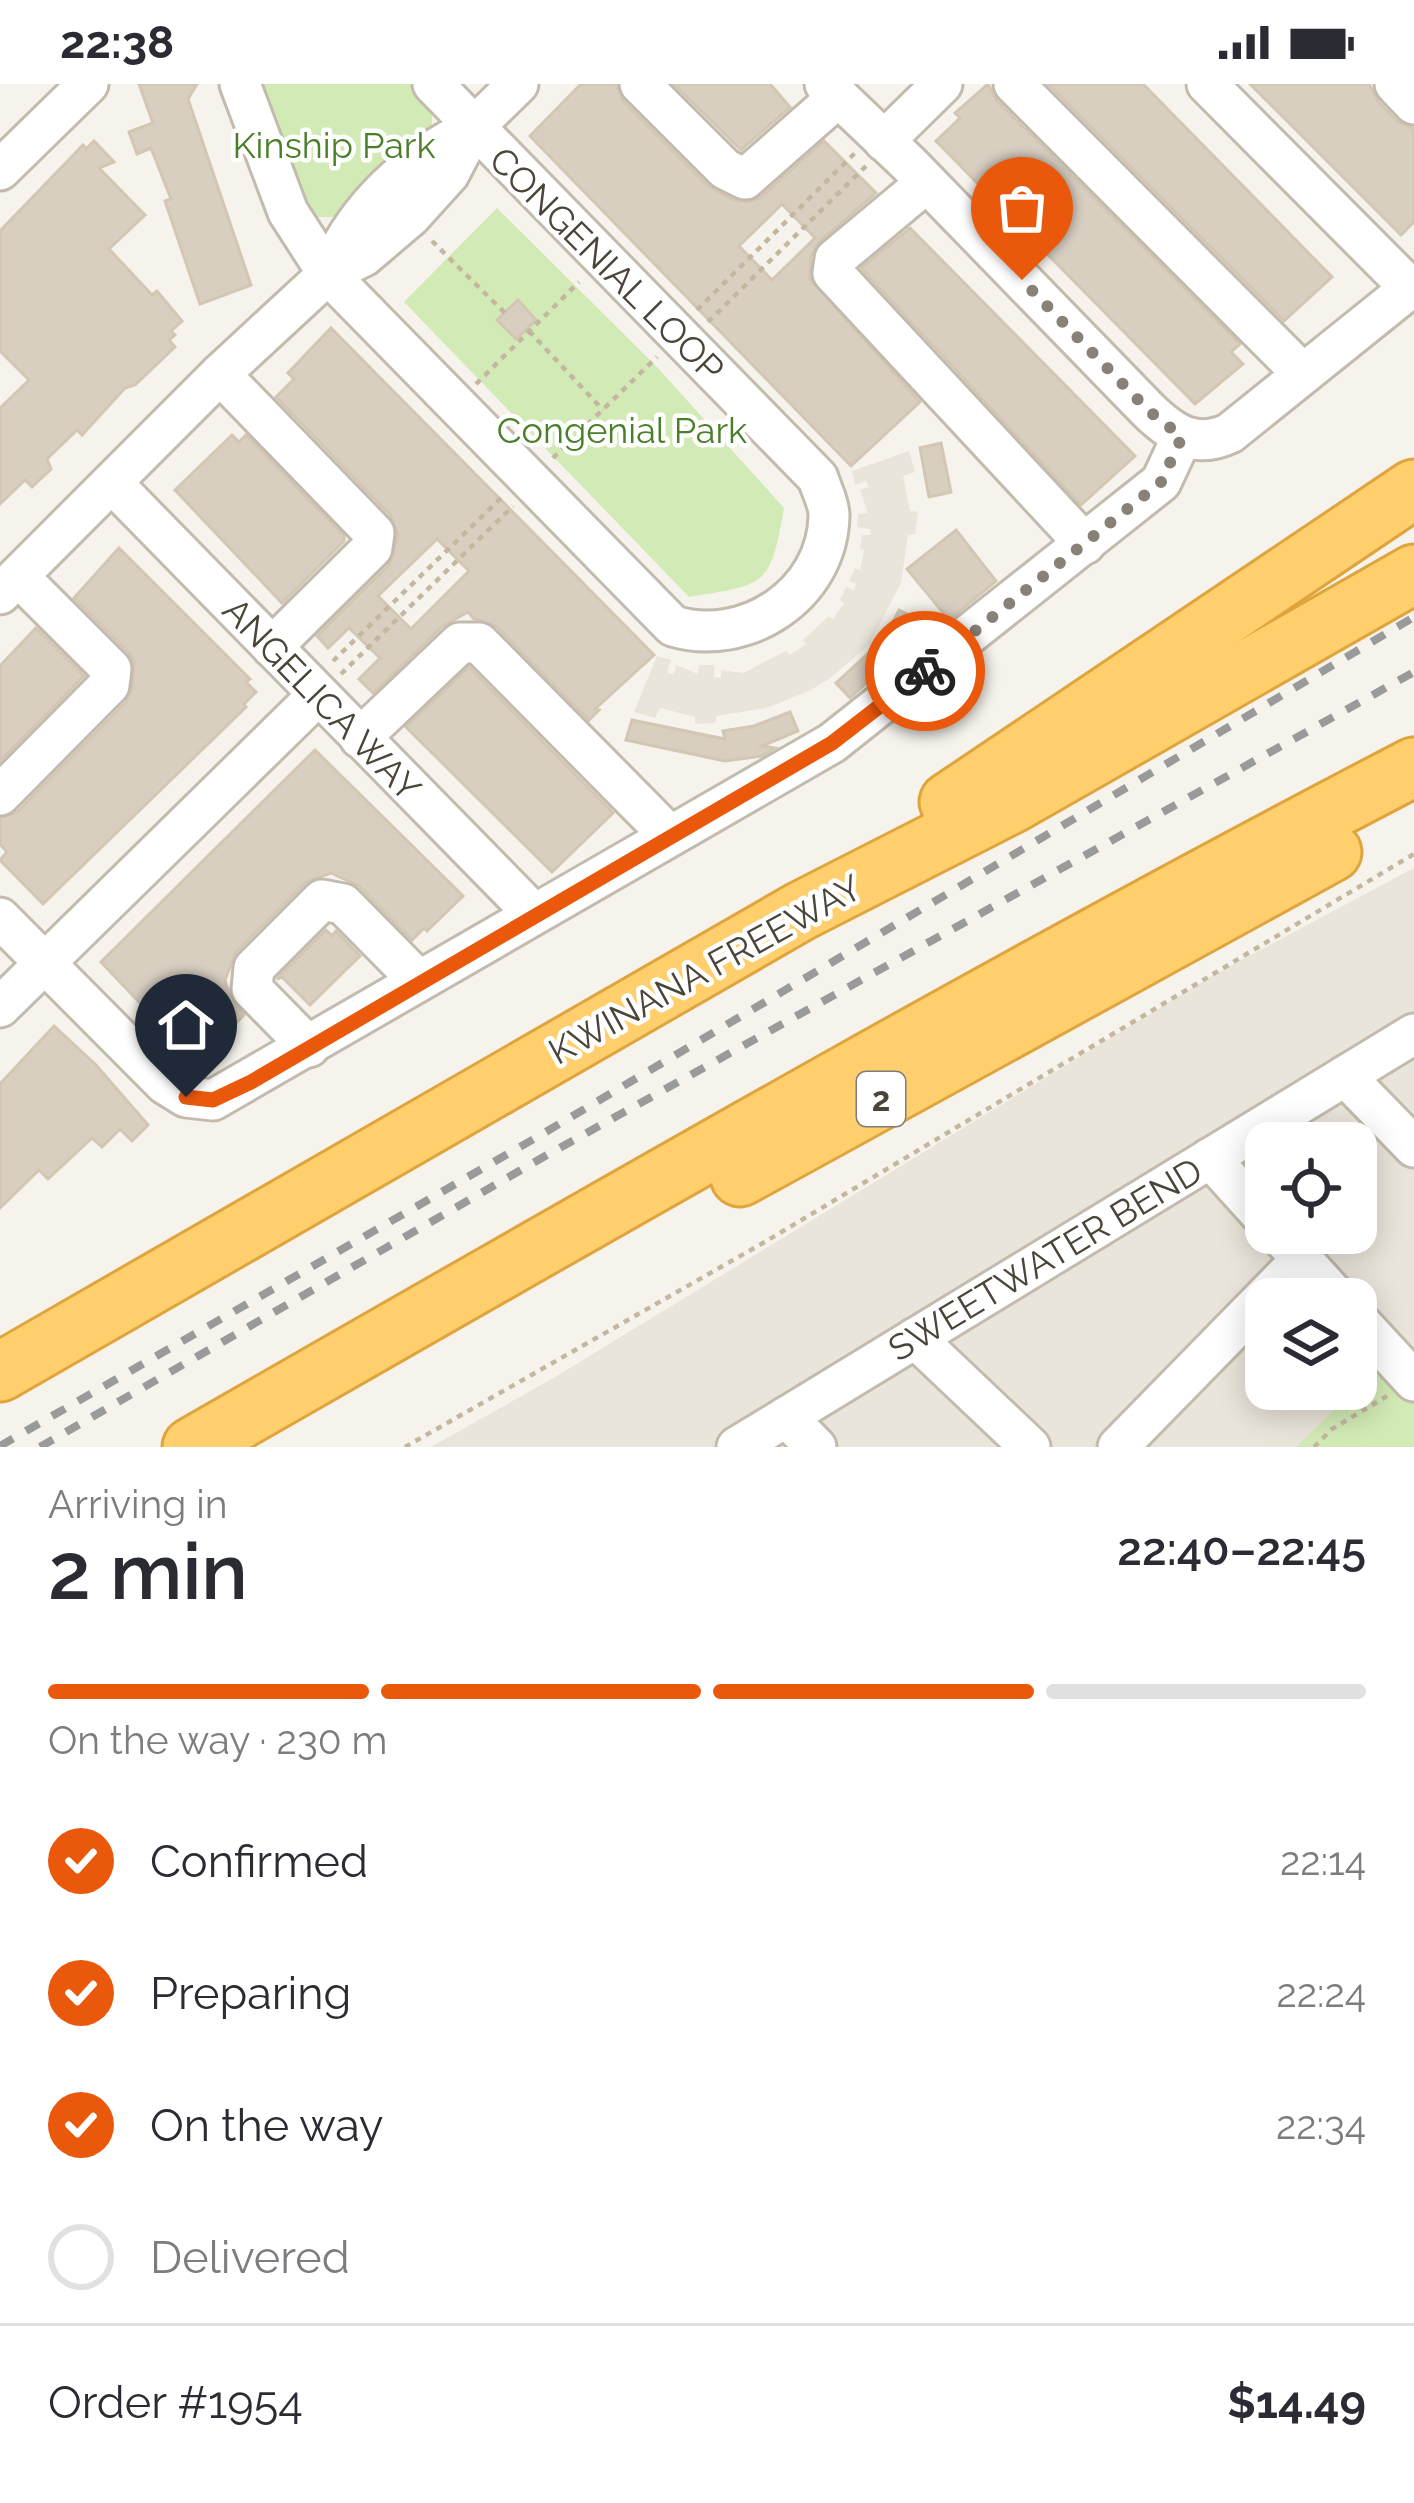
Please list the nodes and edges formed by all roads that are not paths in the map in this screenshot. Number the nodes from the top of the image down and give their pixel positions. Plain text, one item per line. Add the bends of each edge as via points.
1 (88, 84) edge
2 (240, 84) edge
3 (433, 84) edge
4 (518, 84) edge
5 (640, 84) edge
6 (942, 84) edge
7 (1014, 84) edge
8 (1207, 84) edge
9 (1395, 84) edge
10 (831, 91) edge
11 (1414, 104) edge
12 (473, 128) junction
13 (871, 151) junction
14 (0, 170) edge
15 (926, 183) junction
16 (328, 274) junction
17 (1412, 287) edge
18 (220, 374) junction
19 (1303, 374) junction
20 (1182, 437) junction
21 (112, 482) junction
22 (1414, 489) edge
23 (1084, 544) junction
24 (1414, 574) edge
25 (9, 585) edge
26 (272, 647) junction
27 (329, 678) junction
28 (361, 738) junction
29 (1414, 767) edge
30 (0, 795) edge
31 (1414, 805) edge
32 (670, 836) junction
33 (801, 911) junction
34 (534, 914) junction
35 (0, 918) edge
36 (44, 963) junction
37 (419, 981) junction
38 (0, 1007) edge
39 (1414, 1034) edge
40 (309, 1047) junction
41 (1345, 1076) junction
42 (1414, 1147) edge
43 (1210, 1158) junction
44 (1245, 1197) edge
45 (1283, 1254) edge
46 (1297, 1254) edge
47 (1319, 1278) edge
48 (915, 1338) junction
49 (1377, 1341) edge
50 (336, 1365) junction
51 (0, 1372) edge
52 (1411, 1378) edge
53 (786, 1417) junction
54 (192, 1447) edge
55 (737, 1447) edge
56 (816, 1447) edge
57 (1030, 1447) edge
58 (1118, 1447) edge

1 - 14 street
2 - 16 street, CONGENIAL LOOP via 288,212
3 - 12 street, CONGENIAL LOOP
4 - 12 street
5 - 10 street via 725,169 745,179
6 - 13 street
7 - 19 street
8 - 17 street
9 - 11 street
10 - 13 street
12 - 16 street via 449,174 412,216
12 - 16 street, CONGENIAL LOOP via 818,478 829,512 824,544 784,606 720,633 673,626
13 - 15 street
15 - 20 street
15 - 23 street via 836,260 833,273
16 - 18 street
17 - 19 street
18 - 21 street
18 - 26 street via 374,533 372,548
19 - 20 street via 1229,433 1213,441
20 - 23 street via 1161,482
21 - 25 street
21 - 26 street, ANGELICA WAY
22 - 33 highway via 834,880
23 - 32 street via 846,734
24 - 33 highway, KWINANA FREEWAY via 1013,803
25 - 30 street via 111,670 109,685
26 - 27 street, ANGELICA WAY
27 - 28 street, ANGELICA WAY
27 - 36 street
28 - 32 street via 460,643 479,643
28 - 34 street, ANGELICA WAY
29 - 50 highway, 2 via 844,1073
31 - 50 highway, 2 via 754,1169 400,1348
32 - 34 street
33 - 51 highway, KWINANA FREEWAY
34 - 37 street
35 - 36 street
36 - 38 street
36 - 40 street via 186,1097 213,1100
37 - 40 street
37 - 40 street via 343,904 322,900 254,968 252,989
39 - 41 street, SWEETWATER BEND
41 - 42 street
41 - 43 street, SWEETWATER BEND
43 - 44 street
43 - 48 street, SWEETWATER BEND
45 - 58 street
46 - 47 street
48 - 53 street, SWEETWATER BEND
48 - 57 street
49 - 52 street
50 - 54 highway, 2
53 - 55 street, SWEETWATER BEND
53 - 56 street

